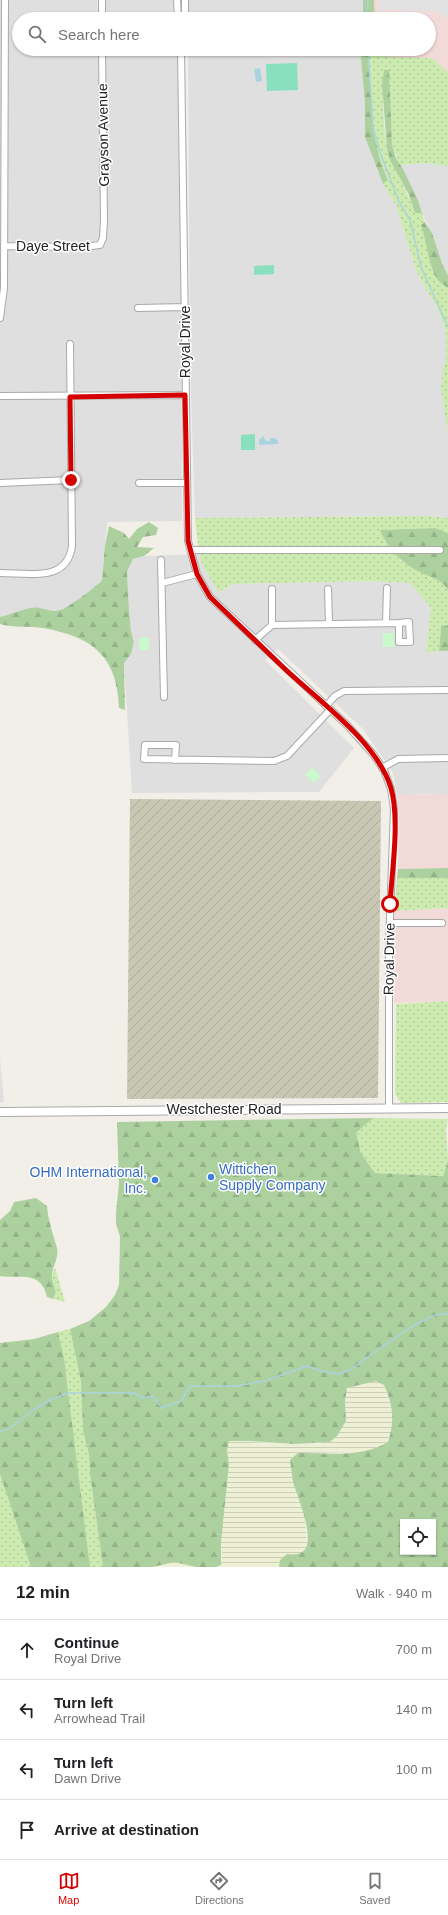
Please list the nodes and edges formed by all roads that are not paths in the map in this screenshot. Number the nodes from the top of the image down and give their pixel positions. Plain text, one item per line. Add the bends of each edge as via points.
1 (5, 0) edge
2 (102, 0) edge
3 (177, 0) edge
4 (185, 0) edge
5 (102, 12) edge
6 (178, 12) edge
7 (185, 12) edge
8 (102, 56) edge
9 (181, 56) edge
10 (2, 57) edge
11 (104, 220) joint
12 (4, 246) junction
13 (184, 307) junction
14 (138, 308) dead end
15 (0, 318) edge
16 (70, 344) dead end
17 (185, 395) junction
18 (0, 396) edge
19 (70, 397) junction
20 (71, 480) junction
21 (0, 483) edge
22 (139, 483) dead end
23 (187, 483) junction
24 (191, 550) junction
25 (440, 550) dead end
26 (161, 560) dead end
27 (0, 573) edge
28 (197, 574) junction
29 (162, 583) junction
30 (387, 588) dead end
31 (272, 589) dead end
32 (328, 589) dead end
33 (386, 623) junction
34 (399, 623) dead end
35 (329, 624) junction
36 (272, 625) junction
37 (255, 640) junction
38 (448, 690) edge
39 (164, 697) dead end
40 (328, 708) junction
41 (448, 758) edge
42 (175, 760) junction
43 (382, 768) junction
44 (390, 923) junction
45 (442, 923) dead end
46 (389, 1108) junction
47 (448, 1108) edge
48 (0, 1112) edge

1 - 10 street
2 - 5 street
3 - 6 street
4 - 7 street
8 - 11 street, Grayson Avenue
9 - 13 street, Royal Drive
10 - 12 street
11 - 12 street, Daye Street via 103,238 100,245 93,247
12 - 15 street via 4,288
13 - 14 street
13 - 17 street, Royal Drive
16 - 19 street
17 - 19 street
17 - 23 street, Royal Drive
18 - 19 street
19 - 20 street
20 - 21 street
20 - 27 street via 72,546 70,557 63,567 54,572
22 - 23 street
23 - 24 street, Royal Drive via 187,526
24 - 25 street
24 - 28 street, Royal Drive
26 - 29 street
28 - 29 street
28 - 37 street, Royal Drive via 210,597
29 - 39 street
30 - 33 street
31 - 36 street
32 - 35 street
33 - 34 street
33 - 35 street
35 - 36 street
36 - 37 street
37 - 40 street, Royal Drive
38 - 40 street via 344,691 335,696
40 - 42 street via 287,756 274,761
40 - 43 street, Royal Drive via 373,754
41 - 43 street via 398,759
42 - 42 street via 144,759 145,745 176,745
43 - 44 street, Royal Drive via 391,789 394,809
44 - 45 street
44 - 46 street, Royal Drive
46 - 47 street, Westchester Road
46 - 48 street, Westchester Road

